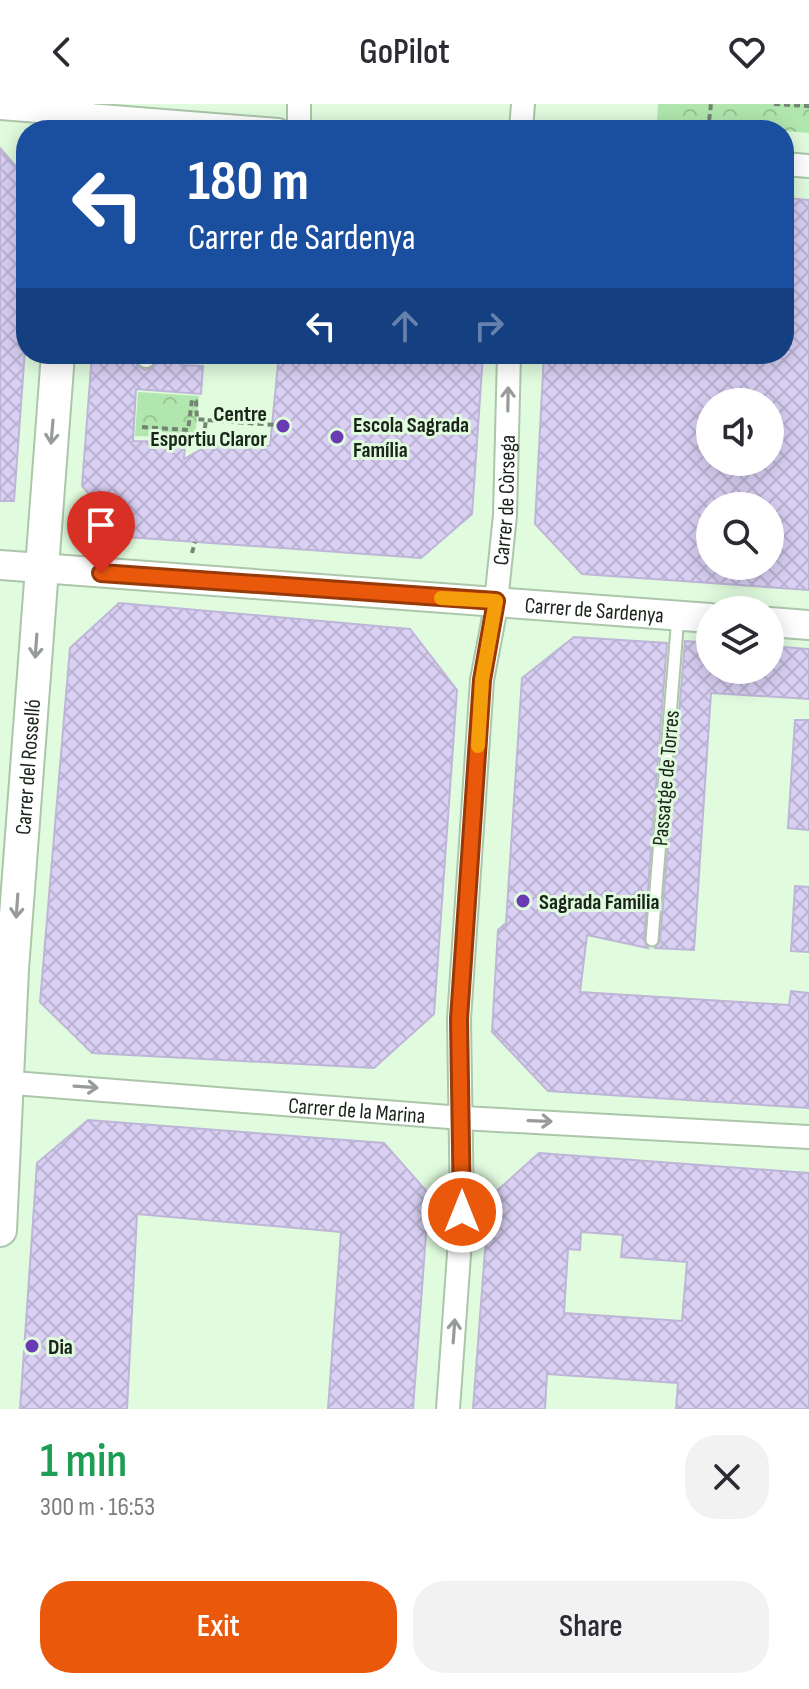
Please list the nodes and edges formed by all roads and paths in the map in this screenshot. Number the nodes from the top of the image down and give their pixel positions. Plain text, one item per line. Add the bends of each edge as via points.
1 (774, 104) edge
2 (809, 106) edge
3 (0, 108) edge
4 (77, 116) edge
5 (114, 120) edge
6 (57, 364) edge
7 (509, 364) edge
8 (206, 420) junction
9 (276, 425) dead end
10 (142, 427) dead end
11 (202, 448) dead end
12 (195, 542) dead end
13 (192, 553) dead end
14 (0, 565) edge
15 (41, 569) junction
16 (496, 601) junction
17 (678, 615) junction
18 (696, 617) edge
19 (784, 623) edge
20 (809, 625) edge
21 (652, 940) dead end
22 (4, 1082) edge
23 (462, 1118) junction
24 (809, 1137) edge
25 (0, 1230) edge
26 (448, 1409) edge

1 - 2 path
3 - 4 street
4 - 5 street
6 -> 15 main road, Carrer del Rosselló
16 -> 7 street, Carrer de Còrsega via 505,515
8 - 9 path
8 - 10 path via 197,419 192,400 188,430
8 - 11 path
12 - 13 path
14 - 15 street, Carrer de Sardenya
15 - 16 street, Carrer de Sardenya
15 -> 22 main road, Carrer del Rosselló
16 - 17 street, Carrer de Sardenya
16 - 23 street, Carrer de Còrsega via 482,680 460,1004
17 - 18 street, Carrer de Sardenya
17 - 21 lane, Passatge de Torres
19 - 20 street
22 -> 23 street, Carrer de la Marina
22 - 25 main road, Carrer del Rosselló
23 -> 24 street, Carrer de la Marina
26 -> 23 street, Carrer de Còrsega via 462,1212

